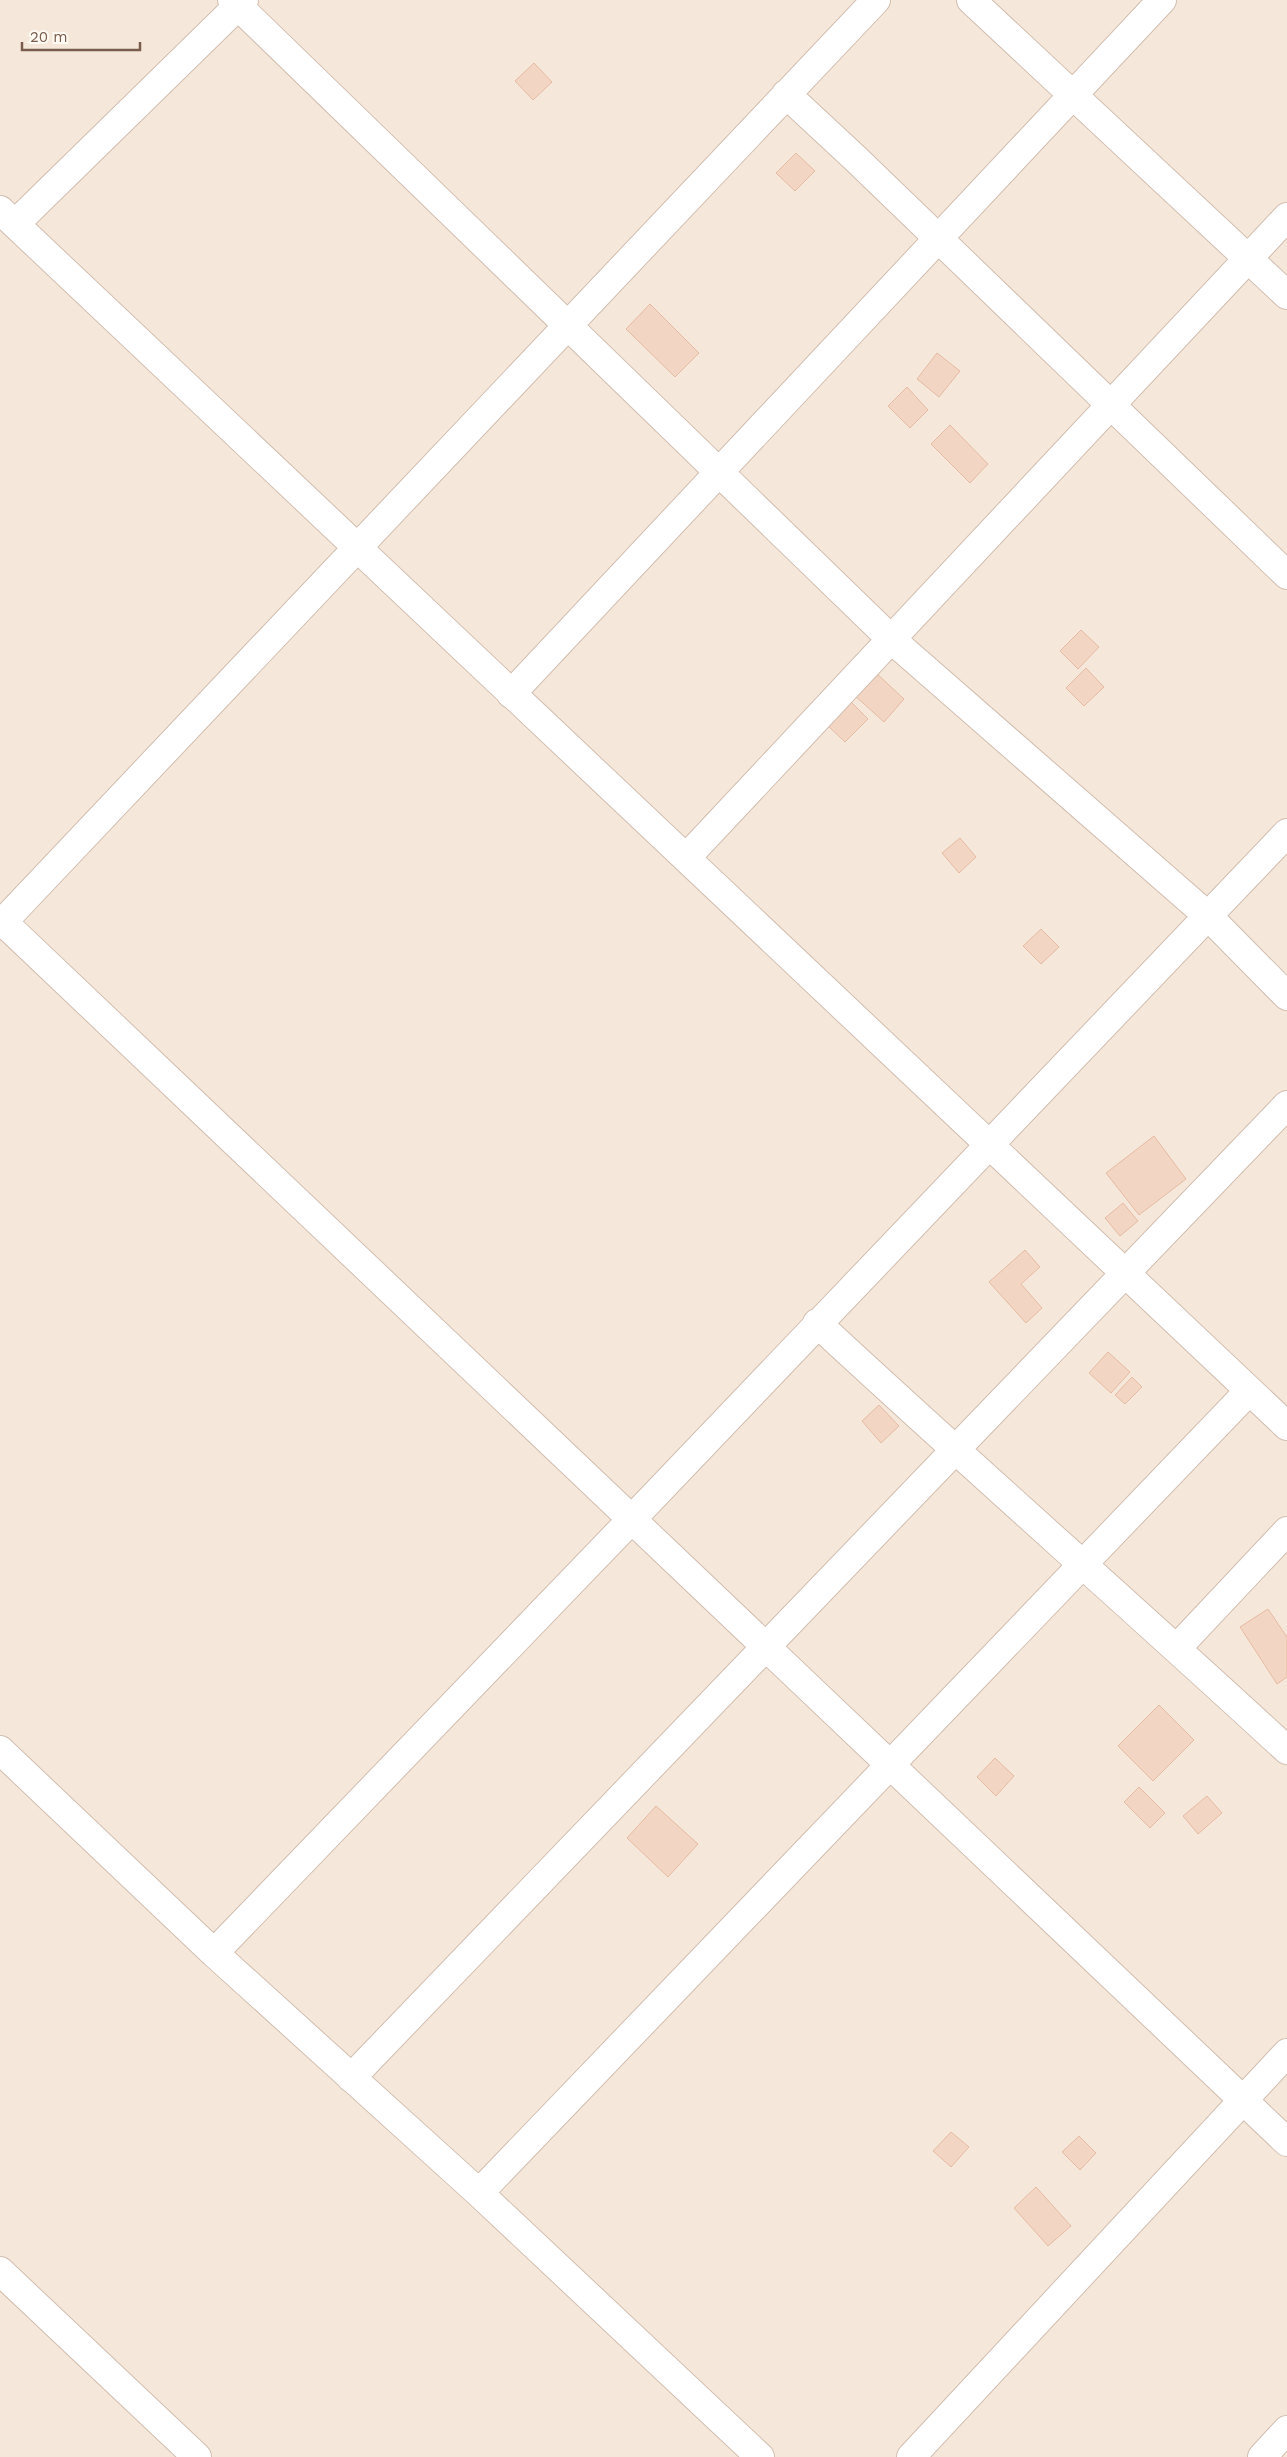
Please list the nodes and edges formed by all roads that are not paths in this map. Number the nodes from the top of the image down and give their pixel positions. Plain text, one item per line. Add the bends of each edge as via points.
1 (876, 0) edge
2 (971, 0) edge
3 (1162, 0) edge
4 (238, 2) edge
5 (786, 94) junction
6 (1073, 95) junction
7 (8, 217) edge
8 (1287, 217) edge
9 (938, 239) junction
10 (1248, 259) junction
11 (1287, 295) edge
12 (566, 327) junction
13 (1111, 404) junction
14 (718, 473) junction
15 (356, 548) junction
16 (1284, 566) edge
17 (890, 640) junction
18 (511, 694) junction
19 (1287, 833) edge
20 (686, 858) junction
21 (1208, 916) junction
22 (1, 922) edge
23 (1287, 996) edge
24 (1287, 1105) edge
25 (989, 1144) junction
26 (1125, 1273) junction
27 (817, 1323) junction
28 (1249, 1391) junction
29 (1287, 1426) edge
30 (955, 1451) junction
31 (632, 1519) junction
32 (1287, 1531) edge
33 (1082, 1566) junction
34 (766, 1647) junction
35 (1177, 1648) junction
36 (0, 1750) edge
37 (1287, 1750) edge
38 (891, 1764) junction
39 (214, 1953) junction
40 (1287, 2053) edge
41 (351, 2078) junction
42 (1242, 2100) junction
43 (1287, 2142) edge
44 (479, 2193) junction
45 (0, 2271) edge
46 (1287, 2430) edge
47 (197, 2457) edge
48 (760, 2457) edge
49 (911, 2457) edge
50 (1262, 2457) edge

1 - 5 street
2 - 6 street
3 - 6 street
4 - 7 street
4 - 12 street
5 - 9 street
5 - 12 street
6 - 9 street
6 - 10 street
7 - 15 street
8 - 10 street
9 - 13 street
9 - 14 street
10 - 11 street
10 - 13 street
12 - 14 street
12 - 15 street
13 - 16 street
13 - 17 street
14 - 17 street
14 - 18 street
15 - 18 street
15 - 22 street
17 - 20 street
17 - 21 street
18 - 20 street
19 - 21 street
20 - 25 street
21 - 23 street
21 - 25 street
22 - 31 street
24 - 26 street
25 - 26 street
25 - 27 street
26 - 28 street
26 - 30 street
27 - 30 street
27 - 31 street
28 - 29 street
28 - 33 street
30 - 33 street
30 - 34 street
31 - 34 street
31 - 39 street
32 - 35 street
33 - 35 street
33 - 38 street
34 - 38 street
34 - 41 street
35 - 37 street
36 - 39 street
38 - 42 street
38 - 44 street
39 - 41 street
40 - 42 street
41 - 44 street
42 - 43 street
42 - 49 street
44 - 48 street
45 - 47 street
46 - 50 street

